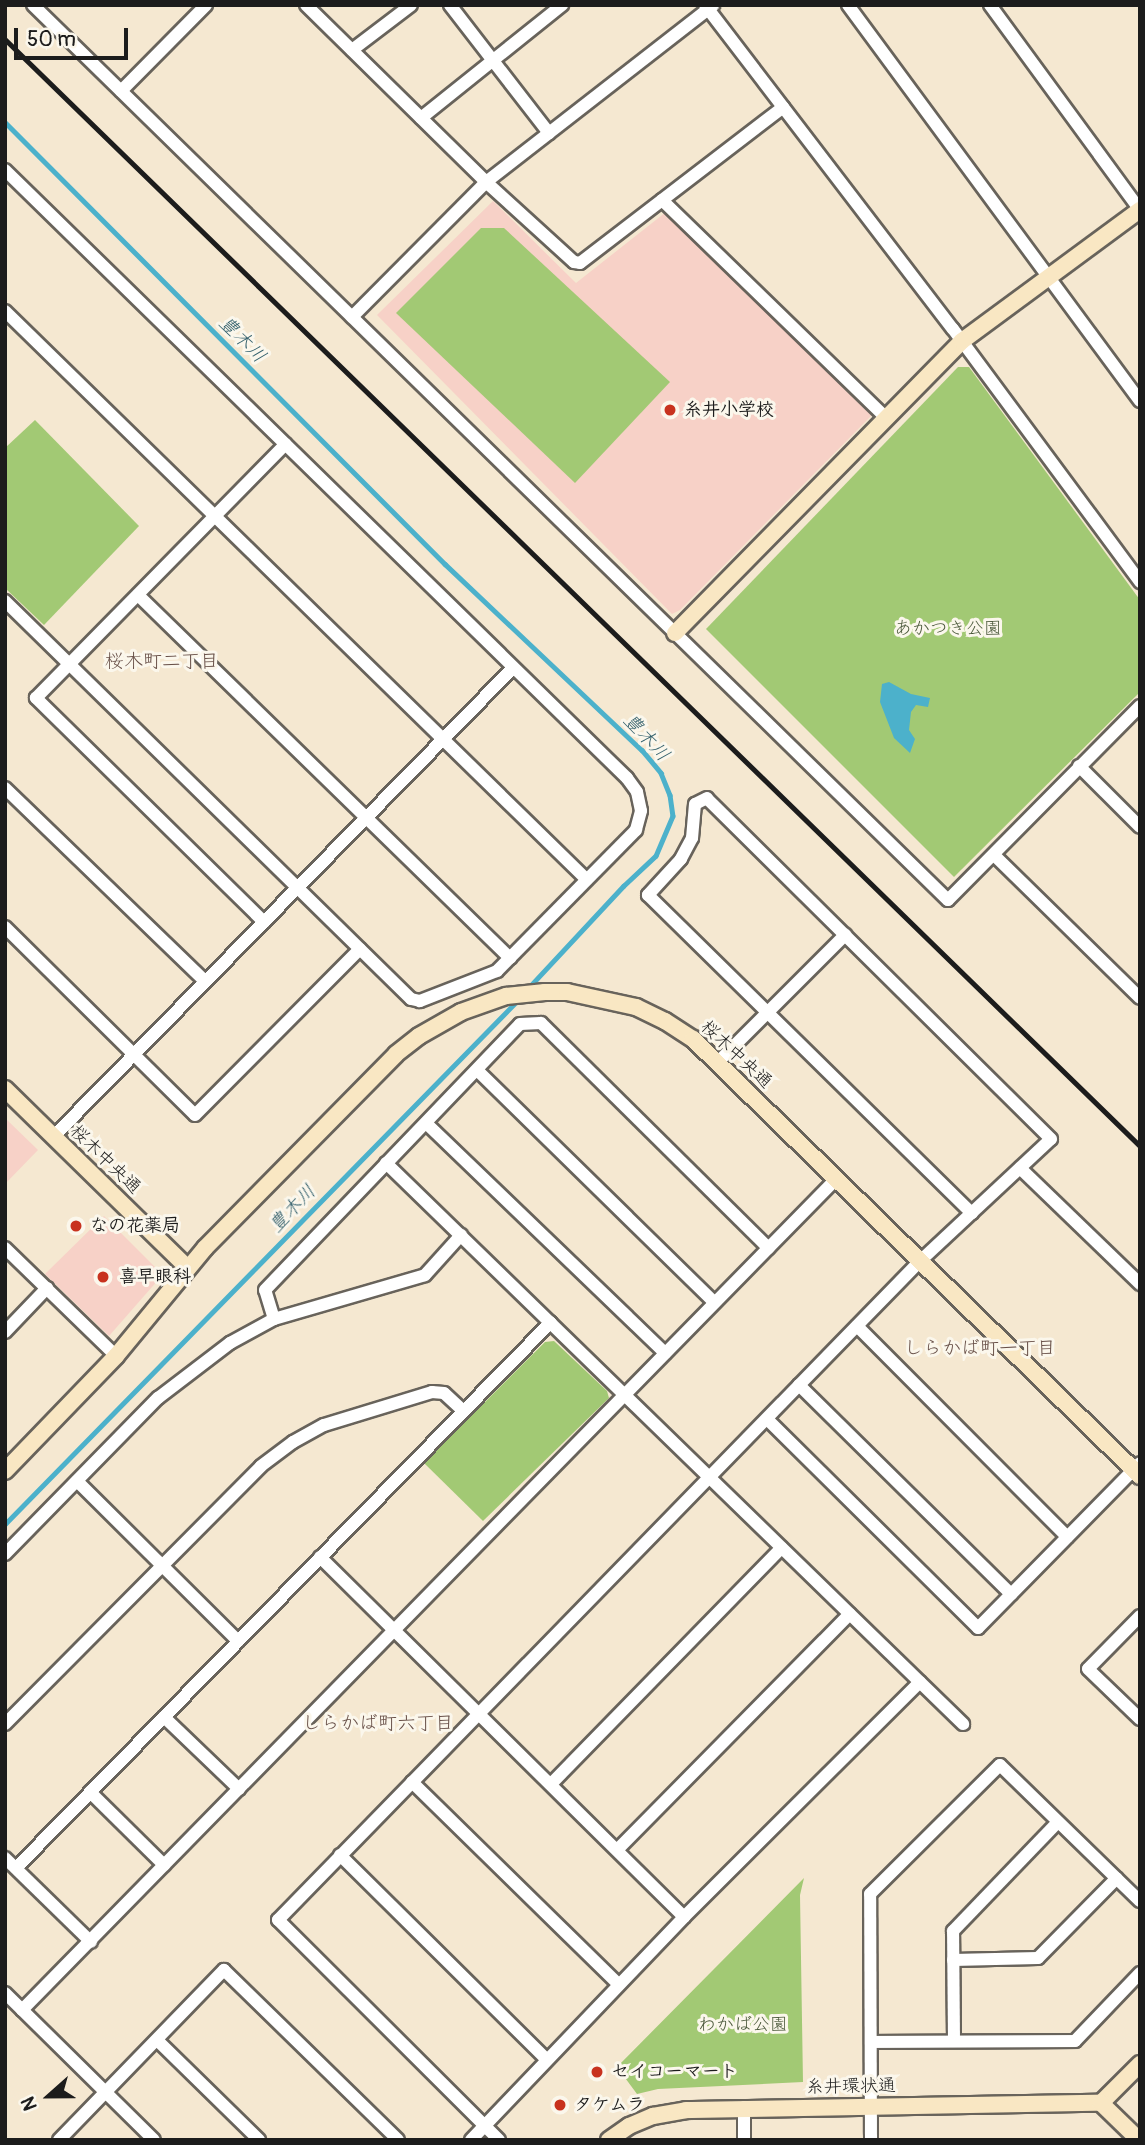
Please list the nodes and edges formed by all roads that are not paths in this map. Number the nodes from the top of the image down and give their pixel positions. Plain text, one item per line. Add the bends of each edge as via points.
1 (33, 5) edge
2 (206, 5) edge
3 (306, 5) edge
4 (411, 5) edge
5 (450, 5) edge
6 (562, 5) edge
7 (848, 5) edge
8 (990, 5) edge
9 (709, 7) edge
10 (352, 50) junction
11 (493, 60) junction
12 (121, 91) junction
13 (783, 107) junction
14 (421, 118) junction
15 (550, 133) junction
16 (5, 170) edge
17 (486, 182) junction
18 (662, 200) junction
19 (1140, 210) edge
20 (1048, 277) junction
21 (5, 311) edge
22 (352, 317) junction
23 (962, 341) junction
24 (1140, 401) edge
25 (885, 417) junction
26 (286, 444) junction
27 (215, 517) junction
28 (1140, 582) edge
29 (138, 595) junction
30 (5, 601) edge
31 (676, 633) junction
32 (69, 663) junction
33 (513, 668) junction
34 (1140, 706) edge
35 (444, 739) junction
36 (1079, 766) junction
37 (5, 788) edge
38 (366, 817) junction
39 (1140, 827) edge
40 (994, 855) junction
41 (586, 879) junction
42 (297, 888) junction
43 (264, 922) junction
44 (5, 927) edge
45 (845, 936) junction
46 (359, 949) junction
47 (510, 958) junction
48 (205, 981) junction
49 (1140, 999) edge
50 (768, 1013) junction
51 (134, 1054) junction
52 (718, 1062) junction
53 (477, 1070) junction
54 (5, 1089) edge
55 (426, 1123) junction
56 (53, 1136) junction
57 (386, 1163) junction
58 (1020, 1168) junction
59 (836, 1179) junction
60 (972, 1213) junction
61 (461, 1235) junction
62 (5, 1248) edge
63 (768, 1248) junction
64 (919, 1262) junction
65 (188, 1268) junction
66 (1140, 1284) edge
67 (47, 1288) junction
68 (715, 1302) junction
69 (275, 1320) junction
70 (551, 1322) junction
71 (857, 1326) junction
72 (5, 1332) edge
73 (665, 1353) junction
74 (116, 1356) junction
75 (799, 1385) junction
76 (625, 1394) junction
77 (463, 1412) junction
78 (767, 1419) junction
79 (1138, 1470) edge
80 (5, 1471) edge
81 (709, 1479) junction
82 (77, 1481) junction
83 (1067, 1537) junction
84 (781, 1548) junction
85 (5, 1554) edge
86 (320, 1557) junction
87 (162, 1566) junction
88 (1011, 1594) junction
89 (850, 1614) junction
90 (1140, 1616) edge
91 (395, 1630) junction
92 (238, 1641) junction
93 (920, 1682) junction
94 (479, 1712) junction
95 (164, 1717) junction
96 (1140, 1719) edge
97 (5, 1724) edge
98 (963, 1724) dead end
99 (412, 1782) junction
100 (551, 1784) junction
101 (239, 1789) junction
102 (90, 1792) junction
103 (1058, 1822) junction
104 (618, 1849) junction
105 (340, 1855) junction
106 (5, 1858) edge
107 (164, 1865) junction
108 (16, 1868) junction
109 (1117, 1878) junction
110 (1140, 1901) edge
111 (684, 1917) junction
112 (91, 1941) junction
113 (953, 1960) junction
114 (1140, 1973) edge
115 (618, 1984) junction
116 (5, 1993) edge
117 (22, 2010) junction
118 (157, 2040) junction
119 (954, 2040) junction
120 (871, 2042) junction
121 (547, 2060) junction
122 (1140, 2064) edge
123 (105, 2092) junction
124 (1101, 2103) junction
125 (872, 2106) junction
126 (744, 2107) junction
127 (484, 2125) junction
128 (59, 2140) edge
129 (154, 2140) edge
130 (259, 2140) edge
131 (398, 2140) edge
132 (471, 2140) edge
133 (499, 2140) edge
134 (609, 2140) edge
135 (744, 2140) edge
136 (872, 2140) edge
137 (1139, 2140) edge

1 - 12 street
2 - 12 street
3 - 10 street
4 - 10 street
5 - 11 street
6 - 11 street
7 - 20 street
8 - 19 street
9 - 13 street
9 - 15 street
10 - 14 street
11 - 14 street
11 - 15 street
12 - 22 street
13 - 18 street
13 - 23 street
14 - 17 street
15 - 17 street
16 - 26 street
17 - 18 street via 580,263
17 - 22 street
18 - 25 street
19 - 20 street
20 - 23 street
20 - 24 street
21 - 27 street
22 - 31 street
23 - 25 street
23 - 28 street
25 - 31 street
26 - 27 street
26 - 33 street
27 - 29 street
27 - 35 street
29 - 32 street
29 - 38 street
30 - 32 street
31 - 40 street via 948,900
32 - 42 street
32 - 43 street via 36,698
33 - 35 street
33 - 41 street via 637,792 641,811 636,830
34 - 36 street
35 - 38 street
35 - 41 street
36 - 39 street
36 - 40 street
37 - 48 street
38 - 42 street
38 - 47 street
40 - 49 street
41 - 47 street
42 - 43 street
42 - 46 street
43 - 48 street
44 - 51 street
45 - 50 street
45 - 50 street via 707,797 695,804 692,838 681,859 648,895
45 - 58 street via 1051,1139
46 - 47 street via 411,999 420,1001 496,971
46 - 51 street via 195,1115
48 - 51 street
50 - 52 street
50 - 60 street
51 - 56 street
52 - 59 street, 桜木中央通
52 - 65 street, 桜木中央通 via 693,1039 636,1007 567,992 506,996 461,1012 396,1054
53 - 55 street
53 - 63 street via 520,1024 541,1023
53 - 68 street
54 - 56 street, 桜木中央通
55 - 57 street
55 - 73 street
56 - 65 street, 桜木中央通
57 - 61 street
57 - 69 street via 265,1290
58 - 60 street
58 - 66 street
59 - 63 street
59 - 64 street, 桜木中央通
60 - 64 street
61 - 69 street via 425,1275
61 - 70 street
62 - 67 street
63 - 68 street
64 - 71 street
64 - 79 street, 桜木中央通
65 - 74 street
67 - 72 street
67 - 74 street
68 - 73 street
69 - 82 street via 230,1343 158,1398
70 - 76 street
70 - 77 street
71 - 75 street
71 - 83 street
73 - 76 street
74 - 80 street
75 - 78 street
75 - 88 street
76 - 81 street
76 - 91 street
77 - 86 street
77 - 87 street via 444,1392 432,1392 324,1425 261,1466
78 - 81 street
78 - 88 street via 978,1628
79 - 83 street
81 - 84 street
81 - 94 street
82 - 85 street
82 - 87 street
83 - 88 street
84 - 89 street
84 - 100 street
86 - 91 street
86 - 92 street
87 - 92 street
87 - 97 street
89 - 93 street
89 - 104 street
90 - 96 street via 1088,1669
91 - 94 street
91 - 101 street
92 - 95 street
93 - 98 street
93 - 111 street
94 - 99 street
94 - 100 street
95 - 101 street
95 - 102 street
99 - 105 street
99 - 115 street
100 - 104 street
101 - 107 street
102 - 107 street
102 - 108 street
103 - 109 street
103 - 113 street via 953,1931
103 - 120 street via 1000,1765 870,1894
104 - 111 street
105 - 121 street
105 - 127 street via 278,1920
106 - 108 street
107 - 112 street
108 - 112 street
109 - 110 street
109 - 113 street via 1038,1958
111 - 115 street
112 - 117 street
113 - 119 street
114 - 119 street via 1075,2041
115 - 121 street
116 - 117 street
117 - 123 street
118 - 123 street
118 - 130 street
118 - 131 street via 224,1970
119 - 120 street
120 - 125 street
121 - 127 street
122 - 124 street
123 - 128 street
123 - 129 street
124 - 125 street, 糸井環状通
124 - 137 street
125 - 126 street, 糸井環状通
125 - 136 street
126 - 134 street, 糸井環状通 via 653,2116
126 - 135 street
127 - 132 street
127 - 133 street

